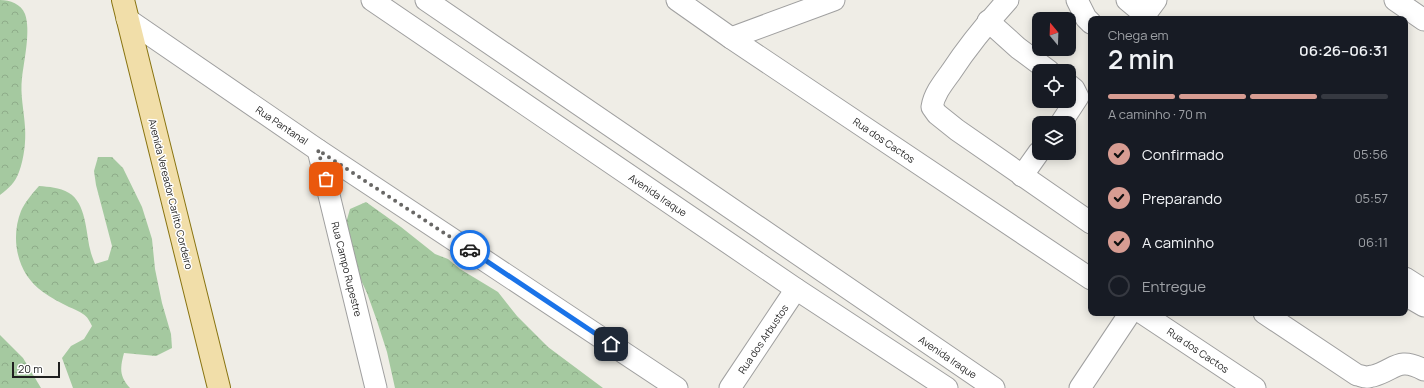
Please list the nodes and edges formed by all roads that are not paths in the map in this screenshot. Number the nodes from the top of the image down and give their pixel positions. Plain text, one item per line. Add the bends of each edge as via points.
1 (426, 0) edge
2 (677, 0) edge
3 (834, 0) edge
4 (1008, 0) edge
5 (1021, 0) edge
6 (1076, 0) edge
7 (1395, 0) edge
8 (385, 3) edge
9 (125, 9) edge
10 (1088, 20) edge
11 (1424, 20) edge
12 (992, 24) junction
13 (731, 38) junction
14 (1040, 64) edge
15 (318, 150) junction
16 (1033, 160) edge
17 (1022, 176) junction
18 (1088, 221) edge
19 (1088, 277) edge
20 (1408, 280) edge
21 (796, 289) junction
22 (1424, 290) edge
23 (1408, 297) edge
24 (1424, 306) edge
25 (1128, 316) edge
26 (1146, 316) edge
27 (1269, 316) edge
28 (1424, 370) edge
29 (219, 388) edge
30 (376, 388) edge
31 (677, 388) edge
32 (730, 388) edge
33 (947, 388) edge
34 (994, 388) edge
35 (1080, 388) edge
36 (1254, 388) edge

1 - 34 street, Avenida Iraque
2 - 13 street, Rua dos Cactos
3 - 13 street
4 - 12 street
5 - 12 street
6 - 10 street
7 - 11 street
8 - 21 street, Avenida Iraque
9 - 15 street, Rua Pantanal
9 - 29 main road, Avenida Vereador Carlito Cordeiro
12 - 14 street
12 - 17 street via 970,44 940,88 932,107 957,130
13 - 19 street, Rua dos Cactos
15 - 30 street, Rua Campo Rupestre
15 - 31 street, Rua Pantanal
16 - 17 street
17 - 18 street
20 - 22 street
21 - 32 street, Rua dos Arbustos
21 - 33 street, Avenida Iraque
23 - 24 street
25 - 35 street
26 - 36 street, Rua dos Cactos
27 - 28 street via 1366,378 1404,363 1416,365

